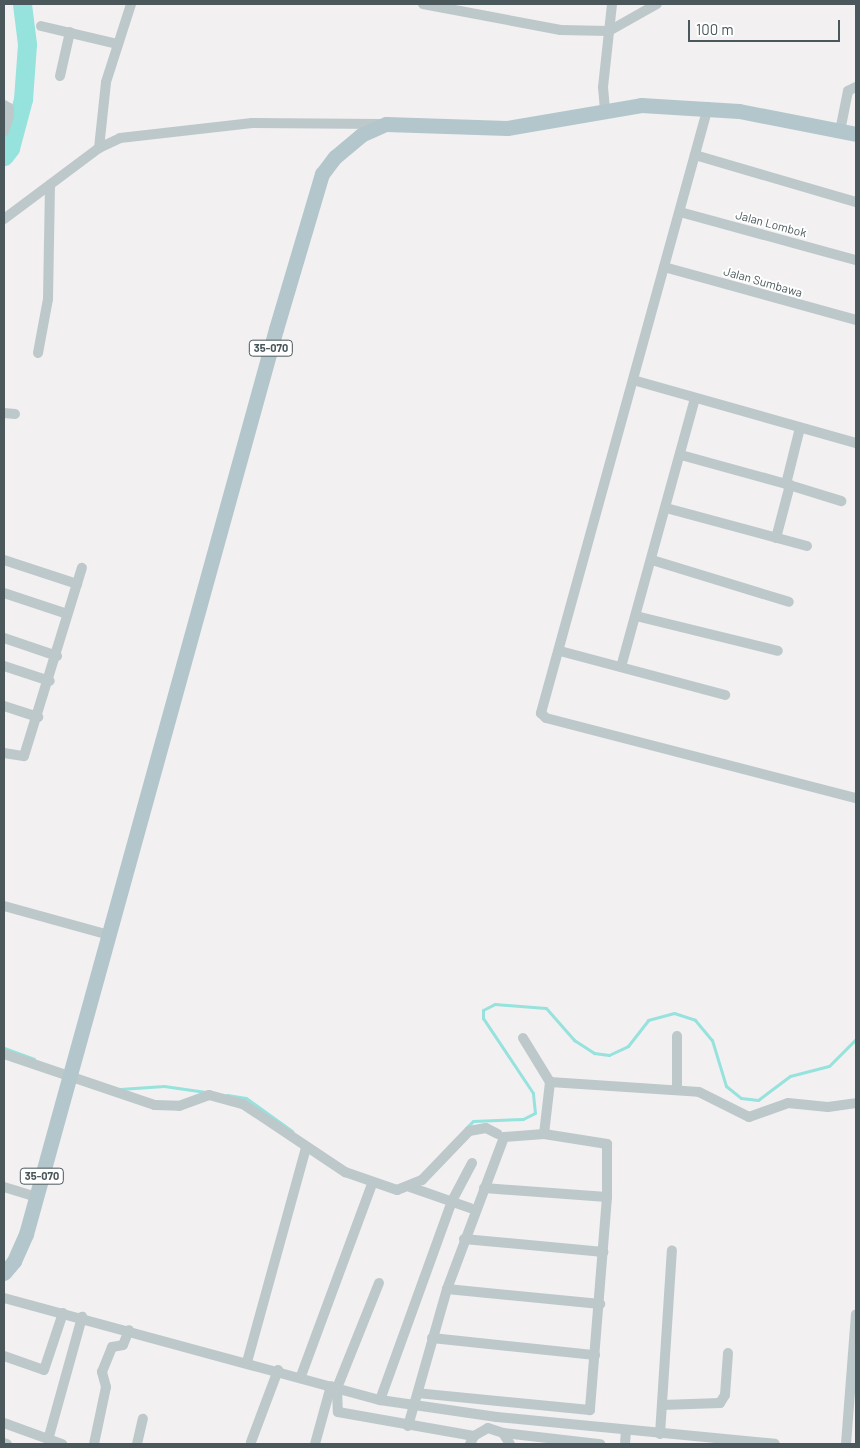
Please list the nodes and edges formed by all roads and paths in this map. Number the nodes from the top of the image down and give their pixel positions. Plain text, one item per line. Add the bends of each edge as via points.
1 (131, 4) edge
2 (423, 4) edge
3 (612, 4) edge
4 (657, 4) edge
5 (41, 26) dead end
6 (70, 32) junction
7 (608, 35) junction
8 (118, 44) junction
9 (60, 76) dead end
10 (856, 87) edge
11 (4, 105) edge
12 (708, 107) junction
13 (605, 110) junction
14 (386, 124) junction
15 (840, 130) junction
16 (4, 131) edge
17 (856, 134) edge
18 (99, 148) junction
19 (695, 155) junction
20 (50, 185) junction
21 (856, 202) edge
22 (680, 212) junction
23 (4, 219) edge
24 (856, 260) edge
25 (664, 267) junction
26 (856, 320) edge
27 (38, 353) dead end
28 (633, 380) junction
29 (696, 399) junction
30 (4, 413) edge
31 (15, 414) dead end
32 (800, 428) junction
33 (856, 443) edge
34 (681, 455) junction
35 (788, 485) junction
36 (841, 501) dead end
37 (666, 508) junction
38 (776, 538) junction
39 (807, 546) dead end
40 (4, 560) edge
41 (652, 560) junction
42 (82, 568) dead end
43 (77, 584) junction
44 (4, 593) edge
45 (789, 602) dead end
46 (67, 614) junction
47 (636, 616) junction
48 (4, 638) edge
49 (560, 651) junction
50 (778, 651) dead end
51 (57, 656) junction
52 (4, 666) edge
53 (621, 667) junction
54 (50, 681) junction
55 (725, 695) dead end
56 (4, 706) edge
57 (38, 717) junction
58 (4, 753) edge
59 (856, 798) edge
60 (4, 906) edge
61 (109, 936) junction
62 (677, 1036) dead end
63 (523, 1038) dead end
64 (4, 1054) edge
65 (72, 1071) junction
66 (550, 1082) junction
67 (677, 1090) junction
68 (856, 1103) edge
69 (498, 1134) dead end
70 (544, 1134) junction
71 (306, 1148) junction
72 (472, 1163) dead end
73 (372, 1184) junction
74 (4, 1187) edge
75 (410, 1187) junction
76 (484, 1188) junction
77 (36, 1197) junction
78 (607, 1197) junction
79 (452, 1201) junction
80 (470, 1208) dead end
81 (464, 1239) junction
82 (672, 1250) dead end
83 (603, 1252) junction
84 (4, 1273) edge
85 (379, 1282) dead end
86 (447, 1289) junction
87 (4, 1298) edge
88 (600, 1304) junction
89 (63, 1313) junction
90 (856, 1314) edge
91 (82, 1317) junction
92 (129, 1330) junction
93 (432, 1338) junction
94 (728, 1353) dead end
95 (595, 1355) junction
96 (4, 1356) edge
97 (247, 1362) junction
98 (278, 1370) junction
99 (301, 1376) junction
100 (334, 1387) junction
101 (418, 1393) junction
102 (380, 1400) junction
103 (414, 1405) junction
104 (662, 1405) junction
105 (497, 1417) junction
106 (144, 1419) dead end
107 (4, 1423) edge
108 (408, 1426) junction
109 (626, 1430) junction
110 (499, 1431) junction
111 (660, 1434) junction
112 (48, 1440) junction
113 (472, 1440) edge
114 (251, 1442) dead end
115 (62, 1444) edge
116 (94, 1444) edge
117 (136, 1444) edge
118 (316, 1444) edge
119 (510, 1444) edge
120 (600, 1444) edge
121 (625, 1444) edge
122 (775, 1444) edge
123 (846, 1444) edge

1 - 8 street
2 - 7 street via 561,30
3 - 7 street
4 - 7 street
5 - 6 street
6 - 8 street
6 - 9 street
7 - 13 street via 602,87
8 - 18 street via 106,81
10 - 15 street via 848,91
11 - 16 street via 9,108 9,116
12 - 13 main road, 35-070 via 670,104
12 - 15 main road, 35-070
12 - 19 street
13 - 14 main road, 35-070 via 507,128
14 - 18 street via 356,121 252,123 149,133 120,138
14 - 61 main road, 35-070 via 361,135 335,157 322,174
15 - 17 main road, 35-070
18 - 20 street
19 - 21 street
19 - 22 street
20 - 23 street
20 - 27 street via 48,299
22 - 24 street, Jalan Lombok
22 - 25 street
25 - 26 street, Jalan Sumbawa
25 - 28 street
28 - 29 street
28 - 49 street
29 - 32 street
29 - 34 street
30 - 31 street
32 - 33 street
32 - 35 street
34 - 35 street
34 - 37 street
35 - 36 street
35 - 38 street
37 - 38 street
37 - 41 street
38 - 39 street
40 - 43 street
41 - 45 street
41 - 47 street
42 - 43 street
43 - 46 street
44 - 46 street
46 - 51 street
47 - 50 street
47 - 53 street
48 - 51 street
49 - 53 street
49 - 59 street via 542,707 546,718
51 - 54 street
52 - 54 street
53 - 55 street
54 - 57 street
56 - 57 street
57 - 58 street via 24,756
60 - 61 street
61 - 65 main road, 35-070
62 - 67 street
63 - 66 street
64 - 65 street
65 - 71 street via 168,1108 209,1095 243,1104
65 - 77 main road, 35-070
66 - 67 street
66 - 70 street
67 - 68 street via 699,1092 749,1118 788,1103 828,1107
69 - 75 street via 486,1128 469,1131 422,1180
70 - 76 street via 504,1137
70 - 78 street via 607,1144
71 - 73 street
71 - 97 street
72 - 79 street
73 - 75 street via 397,1190
73 - 99 street
74 - 77 street
75 - 79 street
76 - 78 street
76 - 81 street
77 - 84 main road, 35-070 via 14,1261
78 - 83 street
79 - 80 street
79 - 102 street
81 - 83 street
81 - 86 street
82 - 104 street
83 - 88 street
85 - 100 street
86 - 88 street
86 - 93 street
87 - 89 street
88 - 95 street
89 - 91 street
89 - 96 street via 44,1370
90 - 123 street
91 - 92 street
91 - 112 street
92 - 97 street
92 - 116 street via 123,1344 112,1347 102,1372 106,1387
93 - 95 street
93 - 101 street
94 - 104 street via 725,1395 720,1403
95 - 101 street via 588,1412
97 - 98 street
98 - 99 street
98 - 114 street
99 - 100 street
100 - 102 street
100 - 108 street via 338,1412
100 - 118 street
101 - 103 street
102 - 103 street
103 - 105 street
103 - 108 street
104 - 111 street
105 - 109 street
105 - 110 street
106 - 117 street
107 - 112 street
108 - 113 street
109 - 111 street
109 - 121 street
110 - 113 street
110 - 119 street
110 - 120 street
111 - 122 street
112 - 115 street

